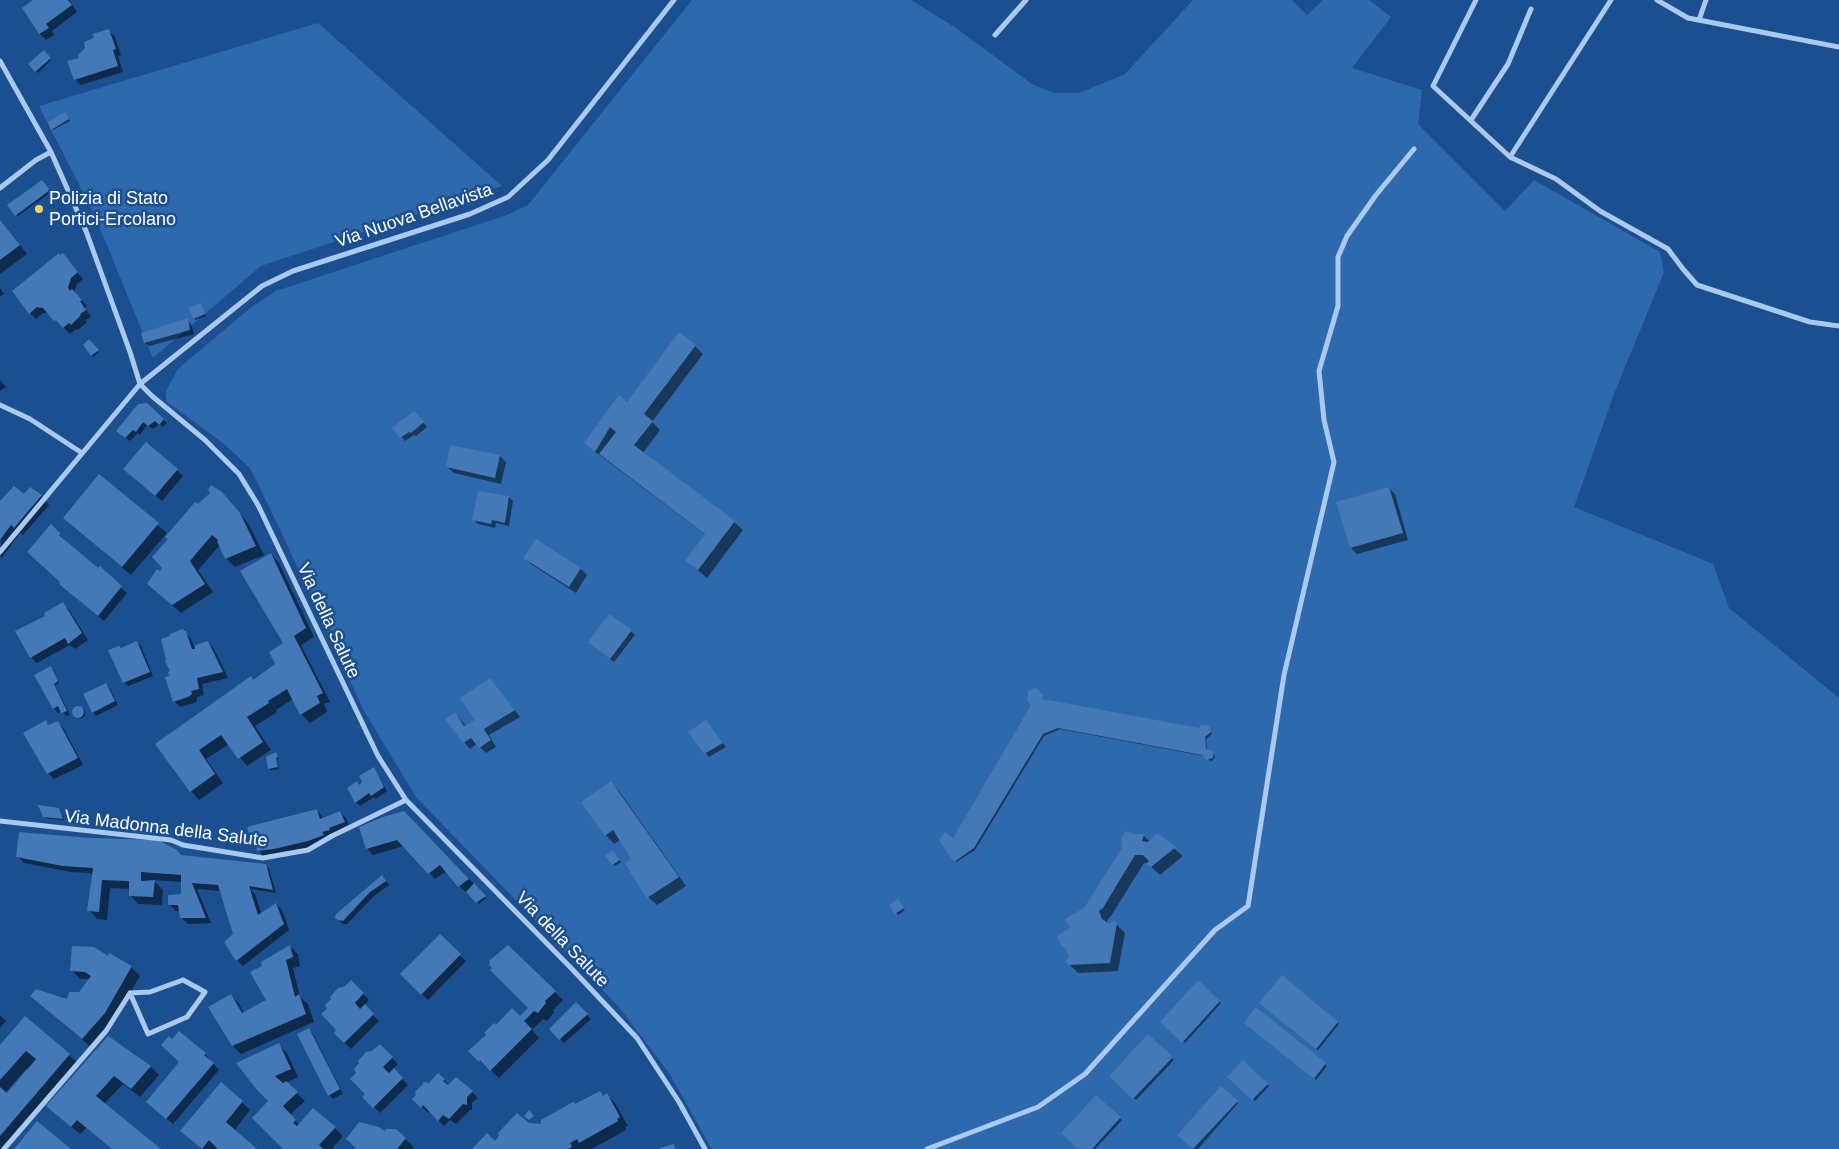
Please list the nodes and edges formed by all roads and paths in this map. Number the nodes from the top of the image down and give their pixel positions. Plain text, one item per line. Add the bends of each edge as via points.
1 (674, 0) edge
2 (1026, 0) edge
3 (1476, 0) edge
4 (1611, 0) edge
5 (1657, 0) edge
6 (1706, 0) edge
7 (1531, 9) dead end
8 (1699, 20) junction
9 (994, 35) dead end
10 (1839, 47) edge
11 (0, 61) edge
12 (1472, 120) junction
13 (1414, 148) dead end
14 (51, 152) junction
15 (1510, 157) junction
16 (0, 188) edge
17 (1839, 326) edge
18 (140, 384) junction
19 (0, 405) edge
20 (82, 453) junction
21 (0, 552) edge
22 (406, 800) junction
23 (0, 821) edge
24 (130, 993) junction
25 (4, 1149) edge
26 (705, 1149) edge
27 (927, 1149) edge

1 - 18 street, Via Nuova Bellavista via 548,160 508,197 470,214 293,271 262,286
2 - 9 street
3 - 12 street via 1433,86
4 - 15 street
5 - 8 street via 1688,18
6 - 8 street
7 - 12 street via 1508,64
8 - 10 street
11 - 14 street, Via della Salute
12 - 15 street
13 - 27 street via 1347,236 1338,258 1338,306 1319,371 1324,420 1334,462 1284,674 1248,906 1215,930 1085,1074 1038,1107
14 - 16 street
14 - 18 street, Via della Salute via 86,231
15 - 17 street via 1556,179 1600,210 1668,248 1697,285 1810,322
18 - 20 street, Via Nuova Bellavista
18 - 22 street, Via della Salute via 239,474 258,505 378,756
19 - 20 street via 30,419
20 - 21 street, Via Nuova Bellavista
22 - 23 street, Via Madonna della Salute via 308,850 263,858 183,845 171,840
22 - 26 street, Via della Salute via 637,1038
24 - 24 street via 150,992 183,980 205,992 187,1018 148,1034
24 - 25 street via 106,1031

